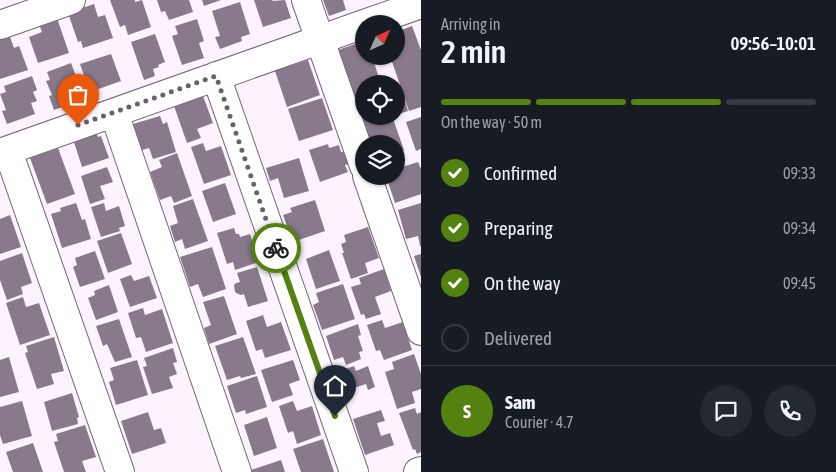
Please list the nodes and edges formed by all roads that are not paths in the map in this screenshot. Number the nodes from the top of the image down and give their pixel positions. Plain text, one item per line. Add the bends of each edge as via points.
1 (72, 0) edge
2 (306, 0) edge
3 (421, 4) edge
4 (390, 15) edge
5 (0, 25) edge
6 (355, 27) edge
7 (320, 38) junction
8 (216, 76) junction
9 (114, 113) junction
10 (355, 140) edge
11 (4, 152) edge
12 (370, 185) edge
13 (421, 331) edge
14 (120, 472) edge
15 (237, 472) edge
16 (354, 472) edge

1 - 5 street
2 - 7 street
3 - 4 street
6 - 7 street
7 - 8 street
7 - 10 street
8 - 9 street
8 - 16 street
9 - 11 street
9 - 15 street
11 - 14 street
12 - 13 street

